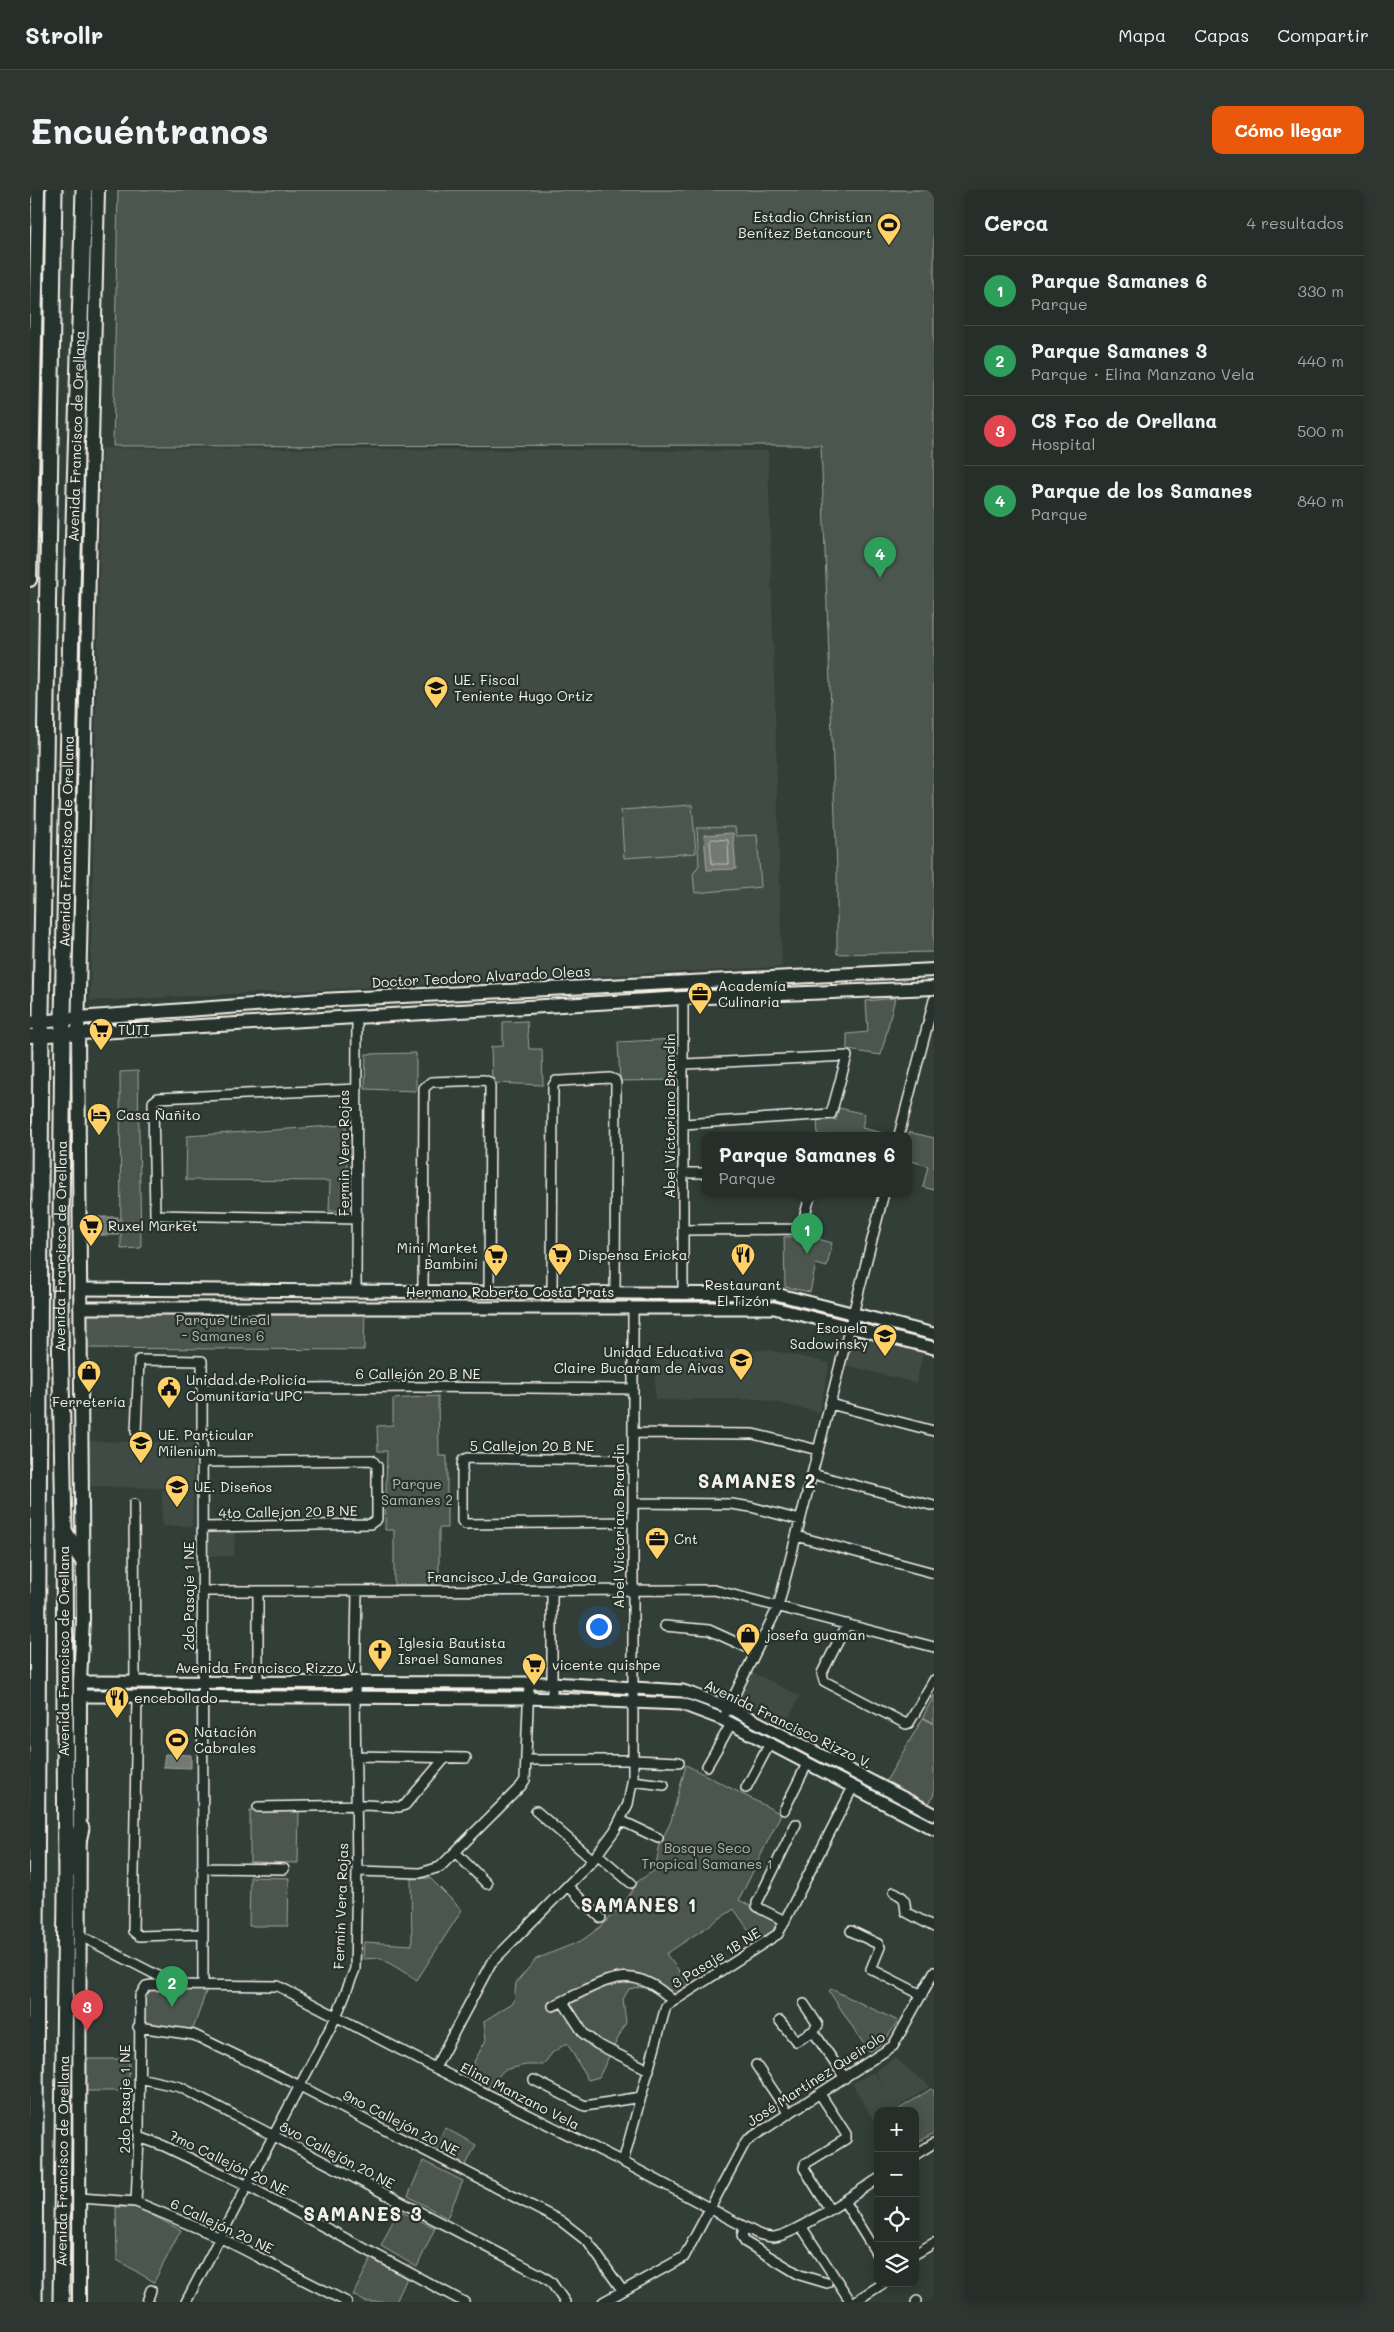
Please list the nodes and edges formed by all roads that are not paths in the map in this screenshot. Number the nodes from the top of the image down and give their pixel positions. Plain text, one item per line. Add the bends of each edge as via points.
1 (38, 190) edge
2 (54, 190) edge
3 (84, 190) edge
4 (98, 190) edge
5 (30, 580) edge
6 (934, 970) edge
7 (934, 988) edge
8 (683, 998) junction
9 (934, 1000) edge
10 (358, 1016) junction
11 (78, 1018) junction
12 (35, 1029) edge
13 (68, 1030) junction
14 (684, 1064) junction
15 (358, 1089) junction
16 (684, 1124) junction
17 (900, 1132) edge
18 (684, 1173) junction
19 (702, 1173) edge
20 (810, 1197) edge
21 (883, 1197) edge
22 (357, 1219) junction
23 (684, 1230) junction
24 (80, 1288) junction
25 (258, 1290) junction
26 (356, 1291) junction
27 (423, 1292) junction
28 (489, 1292) junction
29 (518, 1292) junction
30 (552, 1292) junction
31 (615, 1293) junction
32 (683, 1293) junction
33 (258, 1307) junction
34 (518, 1307) junction
35 (80, 1308) junction
36 (633, 1308) junction
37 (854, 1313) junction
38 (850, 1326) junction
39 (934, 1334) edge
40 (934, 1348) edge
41 (204, 1389) junction
42 (633, 1389) junction
43 (830, 1404) junction
44 (934, 1431) edge
45 (136, 1432) dead end
46 (633, 1433) junction
47 (818, 1450) junction
48 (633, 1460) junction
49 (203, 1462) junction
50 (812, 1474) junction
51 (134, 1504) dead end
52 (633, 1504) junction
53 (934, 1506) edge
54 (800, 1520) junction
55 (633, 1522) junction
56 (203, 1527) junction
57 (64, 1531) junction
58 (796, 1536) junction
59 (82, 1559) junction
60 (934, 1572) edge
61 (552, 1590) junction
62 (632, 1590) junction
63 (202, 1591) junction
64 (258, 1591) junction
65 (357, 1591) junction
66 (778, 1607) junction
67 (847, 1624) junction
68 (665, 1626) dead end
69 (934, 1647) edge
70 (755, 1652) junction
71 (934, 1680) edge
72 (80, 1682) junction
73 (202, 1682) junction
74 (258, 1682) junction
75 (355, 1682) junction
76 (135, 1683) junction
77 (529, 1683) junction
78 (552, 1683) junction
79 (632, 1689) junction
80 (81, 1696) junction
81 (137, 1697) junction
82 (202, 1697) junction
83 (355, 1697) junction
84 (528, 1698) junction
85 (552, 1699) junction
86 (632, 1701) junction
87 (728, 1708) junction
88 (726, 1721) junction
89 (769, 1744) junction
90 (355, 1756) junction
91 (445, 1758) junction
92 (466, 1758) dead end
93 (526, 1760) junction
94 (632, 1760) junction
95 (679, 1762) dead end
96 (807, 1764) junction
97 (706, 1766) dead end
98 (632, 1781) junction
99 (664, 1786) dead end
100 (853, 1787) junction
101 (746, 1788) dead end
102 (356, 1805) junction
103 (258, 1807) dead end
104 (784, 1810) dead end
105 (536, 1811) dead end
106 (934, 1814) edge
107 (620, 1820) junction
108 (796, 1824) dead end
109 (81, 1828) junction
110 (934, 1828) edge
111 (658, 1838) dead end
112 (456, 1853) junction
113 (595, 1857) junction
114 (202, 1868) junction
115 (284, 1869) dead end
116 (357, 1871) junction
117 (631, 1883) dead end
118 (487, 1884) dead end
119 (567, 1886) junction
120 (894, 1892) dead end
121 (66, 1895) junction
122 (601, 1918) dead end
123 (785, 1921) junction
124 (934, 1927) edge
125 (851, 1931) dead end
126 (203, 1934) junction
127 (81, 1936) junction
128 (934, 1972) edge
129 (174, 1984) junction
130 (202, 1984) junction
131 (922, 1995) junction
132 (33, 1996) edge
133 (140, 1996) joint
134 (673, 2001) junction
135 (563, 2002) junction
136 (804, 2004) dead end
137 (553, 2006) dead end
138 (336, 2017) junction
139 (780, 2021) dead end
140 (138, 2027) junction
141 (813, 2031) junction
142 (756, 2065) dead end
143 (435, 2068) junction
144 (649, 2070) junction
145 (139, 2078) junction
146 (844, 2078) junction
147 (534, 2080) dead end
148 (298, 2085) junction
149 (820, 2094) junction
150 (641, 2097) junction
151 (789, 2114) junction
152 (272, 2136) junction
153 (139, 2137) junction
154 (934, 2145) edge
155 (32, 2150) edge
156 (919, 2153) edge
157 (623, 2162) junction
158 (874, 2182) edge
159 (246, 2185) junction
160 (80, 2198) junction
161 (844, 2201) junction
162 (136, 2202) junction
163 (710, 2209) junction
164 (830, 2210) junction
165 (801, 2226) junction
166 (744, 2228) junction
167 (219, 2237) junction
168 (934, 2243) edge
169 (874, 2250) edge
170 (919, 2252) edge
171 (826, 2283) dead end
172 (877, 2287) edge
173 (151, 2290) dead end
174 (622, 2290) junction
175 (188, 2301) edge
176 (34, 2302) edge
177 (61, 2302) edge
178 (79, 2302) edge
179 (147, 2302) edge
180 (347, 2302) edge
181 (464, 2302) edge
182 (565, 2302) edge
183 (603, 2302) edge
184 (852, 2302) edge

1 - 5 main road
2 - 12 highway, Avenida Francisco de Orellana
3 - 13 highway, Avenida Francisco de Orellana via 71,622
4 - 11 main road, Avenida Francisco de Orellana
6 - 11 main road, Doctor Teodoro Alvarado Oleas via 340,999
7 - 8 main road, Doctor Teodoro Alvarado Oleas
8 - 10 main road, Doctor Teodoro Alvarado Oleas
8 - 14 street, Abel Victoriano Brandin
9 - 17 street
10 - 13 main road, Doctor Teodoro Alvarado Oleas
10 - 15 street, Fermin Vera Rojas
11 - 13 main road, Doctor Teodoro Alvarado Oleas
12 - 13 main road, Doctor Teodoro Alvarado Oleas
12 - 132 highway, Avenida Francisco de Orellana
13 - 24 main road, Avenida Francisco de Orellana
13 - 57 highway, Avenida Francisco de Orellana via 60,1326
14 - 16 street, Abel Victoriano Brandin
14 - 16 street via 848,1056 831,1114
15 - 22 street, Fermin Vera Rojas
15 - 22 street via 158,1098 153,1102 155,1215
16 - 18 street, Abel Victoriano Brandin
18 - 19 street
18 - 23 street, Abel Victoriano Brandin
20 - 23 street via 801,1229
21 - 37 street
22 - 26 street, Fermin Vera Rojas
23 - 32 street, Abel Victoriano Brandin
24 - 25 main road, Hermano Roberto Costa Prats
24 - 35 main road, Avenida Francisco de Orellana
25 - 26 main road, Hermano Roberto Costa Prats
25 - 33 main road
26 - 27 main road, Hermano Roberto Costa Prats
27 - 28 main road, Hermano Roberto Costa Prats
27 - 28 street via 424,1088 431,1082 484,1080 490,1086
28 - 29 main road, Hermano Roberto Costa Prats
29 - 30 main road, Hermano Roberto Costa Prats
29 - 34 main road
30 - 31 main road, Hermano Roberto Costa Prats
30 - 31 street via 553,1086 556,1081 610,1078 616,1084
31 - 32 main road, Hermano Roberto Costa Prats
32 - 37 main road, Hermano Roberto Costa Prats via 783,1294
33 - 34 main road, Hermano Roberto Costa Prats
33 - 35 main road, Hermano Roberto Costa Prats
34 - 36 main road, Hermano Roberto Costa Prats
35 - 59 main road, Avenida Francisco de Orellana
36 - 38 main road, Hermano Roberto Costa Prats via 774,1308
36 - 42 street, Abel Victoriano Brandin
37 - 38 street
37 - 39 main road, Hermano Roberto Costa Prats
38 - 40 main road, Hermano Roberto Costa Prats
38 - 43 street
41 - 42 street, 6 Callejón 20 B NE
41 - 45 street, 2do Pasaje 1 NE via 202,1361 139,1360
41 - 49 street, 2do Pasaje 1 NE
42 - 46 street, Abel Victoriano Brandin
43 - 44 street
43 - 47 street
46 - 47 street via 753,1434
46 - 48 street, Abel Victoriano Brandin
47 - 50 street
48 - 52 street, Abel Victoriano Brandin
48 - 55 street, 5 Callejon 20 B NE via 466,1458 463,1460 462,1520 465,1524
49 - 56 street, 2do Pasaje 1 NE
49 - 56 street, 4to Callejon 20 B NE via 372,1460 375,1462 376,1519 374,1523
50 - 53 street
50 - 54 street
51 - 76 street
52 - 54 street via 731,1504
52 - 55 street, Abel Victoriano Brandin
54 - 58 street
55 - 62 street, Abel Victoriano Brandin
56 - 63 street, 2do Pasaje 1 NE
57 - 59 highway
57 - 121 highway, Avenida Francisco de Orellana
58 - 60 street
58 - 66 street
59 - 72 main road, Avenida Francisco de Orellana
61 - 62 street, Francisco J de Garaicoa
61 - 65 street, Francisco J de Garaicoa
61 - 78 street
62 - 66 street, Francisco J de Garaicoa via 714,1590
62 - 79 street, Abel Victoriano Brandin
63 - 64 street, Francisco J de Garaicoa
63 - 73 street, 2do Pasaje 1 NE
64 - 65 street, Francisco J de Garaicoa
64 - 74 street
65 - 75 street, Fermin Vera Rojas
66 - 67 street, Francisco J de Garaicoa
66 - 70 street
67 - 69 street, Francisco J de Garaicoa
67 - 71 street via 822,1673 824,1681 906,1724
68 - 70 street via 709,1630
70 - 87 street
72 - 76 main road, Avenida Francisco Rizzo V.
72 - 80 main road, Avenida Francisco de Orellana
73 - 74 main road, Avenida Francisco Rizzo V.
73 - 76 main road, Avenida Francisco Rizzo V.
73 - 82 street, 2do Pasaje 1 NE
74 - 75 main road, Avenida Francisco Rizzo V.
75 - 77 main road, Avenida Francisco Rizzo V.
75 - 83 street, Fermin Vera Rojas
77 - 78 main road, Avenida Francisco Rizzo V.
77 - 84 street
78 - 79 main road, Avenida Francisco Rizzo V.
78 - 85 street
79 - 86 street, Abel Victoriano Brandin
79 - 87 main road, Avenida Francisco Rizzo V. via 683,1691
80 - 81 main road, Avenida Francisco Rizzo V.
80 - 109 main road, Avenida Francisco de Orellana
81 - 82 main road, Avenida Francisco Rizzo V.
81 - 126 street via 133,1931 139,1936
82 - 83 main road, Avenida Francisco Rizzo V.
82 - 114 street, 2do Pasaje 1 NE
83 - 84 main road, Avenida Francisco Rizzo V.
83 - 90 street, Fermin Vera Rojas
84 - 85 main road, Avenida Francisco Rizzo V.
84 - 93 street
85 - 86 main road, Avenida Francisco Rizzo V.
86 - 88 main road, Avenida Francisco Rizzo V. via 682,1704
86 - 94 street, Abel Victoriano Brandin
87 - 88 street
87 - 106 main road, Avenida Francisco Rizzo V.
88 - 89 main road, Avenida Francisco Rizzo V.
88 - 97 street
89 - 96 main road, Avenida Francisco Rizzo V.
89 - 101 street
90 - 91 street
90 - 102 street, Fermin Vera Rojas
91 - 92 street
91 - 102 street via 405,1805
93 - 94 street
93 - 112 street via 525,1780 521,1786
94 - 95 street
94 - 98 street, Abel Victoriano Brandin
96 - 100 main road, Avenida Francisco Rizzo V.
96 - 104 street
98 - 99 street
98 - 107 street, Abel Victoriano Brandin via 628,1804
100 - 110 main road, Avenida Francisco Rizzo V.
100 - 123 street, 3 Pasaje 1B NE
102 - 103 street
102 - 116 street, Fermin Vera Rojas
105 - 113 street
107 - 111 street
107 - 113 street, Abel Victoriano Brandin
108 - 123 street via 757,1903 761,1909
109 - 121 highway
109 - 127 main road, Avenida Francisco de Orellana
112 - 116 street via 431,1871
112 - 118 street
113 - 117 street
113 - 119 street, Abel Victoriano Brandin
114 - 115 street
114 - 126 street, 2do Pasaje 1 NE
116 - 138 street, Fermin Vera Rojas via 355,1969
119 - 122 street
119 - 143 street, Abel Victoriano Brandin via 491,1963
120 - 124 street via 906,1901 906,1912
121 - 177 highway, Avenida Francisco de Orellana
123 - 134 street, 3 Pasaje 1B NE via 775,1938
125 - 131 street via 878,1944 880,1948 871,1969
126 - 130 street, 2do Pasaje 1 NE
127 - 129 street
127 - 160 main road, Avenida Francisco de Orellana
128 - 131 street, José Martínez Queirolo
129 - 130 street, Elina Manzano Vela
129 - 133 street, Elina Manzano Vela via 146,1986
130 - 138 street, Elina Manzano Vela via 278,1986
131 - 146 street, José Martínez Queirolo via 896,2043
132 - 155 highway, Avenida Francisco de Orellana
133 - 140 street, 2do Pasaje 1 NE
134 - 135 street via 653,1983 620,1976
134 - 144 street, 3 Pasaje 1B NE via 666,2006
135 - 137 street
135 - 144 street via 584,2034
136 - 141 street via 818,2026
138 - 143 street, Elina Manzano Vela
138 - 148 street, Fermin Vera Rojas
139 - 141 street via 794,2041
140 - 145 street, 2do Pasaje 1 NE
140 - 148 street, 9no Callejón 20 NE via 194,2035
141 - 146 street
142 - 151 street
143 - 157 street, Elina Manzano Vela
144 - 150 street, 3 Pasaje 1B NE
145 - 152 street, 8vo Callejón 20 NE via 180,2087
145 - 153 street, 2do Pasaje 1 NE
146 - 149 street, José Martínez Queirolo
147 - 150 street via 585,2106
148 - 152 street, Fermin Vera Rojas
148 - 174 street, 9no Callejón 20 NE via 561,2221 588,2242
149 - 151 street, José Martínez Queirolo
149 - 164 street via 846,2134 846,2138 805,2164 804,2168
150 - 157 street, 3 Pasaje 1B NE
151 - 163 street, José Martínez Queirolo via 746,2141
152 - 159 street, Fermin Vera Rojas
152 - 182 street, 8vo Callejón 20 NE via 541,2275 551,2282
153 - 159 street, 7mo Callejón 20 NE
153 - 162 street, 2do Pasaje 1 NE
154 - 156 street
155 - 176 highway, Avenida Francisco de Orellana
157 - 163 street, Elina Manzano Vela
158 - 161 street, Elina Manzano Vela
159 - 167 street, Fermin Vera Rojas
159 - 181 street, 7mo Callejón 20 NE
160 - 162 street, 6 Callejón 20 NE
160 - 178 main road, Avenida Francisco de Orellana
161 - 164 street, Elina Manzano Vela
161 - 169 street
162 - 167 street, 6 Callejón 20 NE
163 - 166 street, Elina Manzano Vela
163 - 174 street, José Martínez Queirolo via 684,2257
164 - 165 street, Elina Manzano Vela
165 - 166 street, Elina Manzano Vela via 774,2237
165 - 184 street
166 - 171 street via 742,2236 745,2242 800,2275
167 - 175 street, Fermin Vera Rojas
167 - 180 street, 6 Callejón 20 NE
168 - 170 street
172 - 184 street
173 - 179 street
174 - 183 street, José Martínez Queirolo

